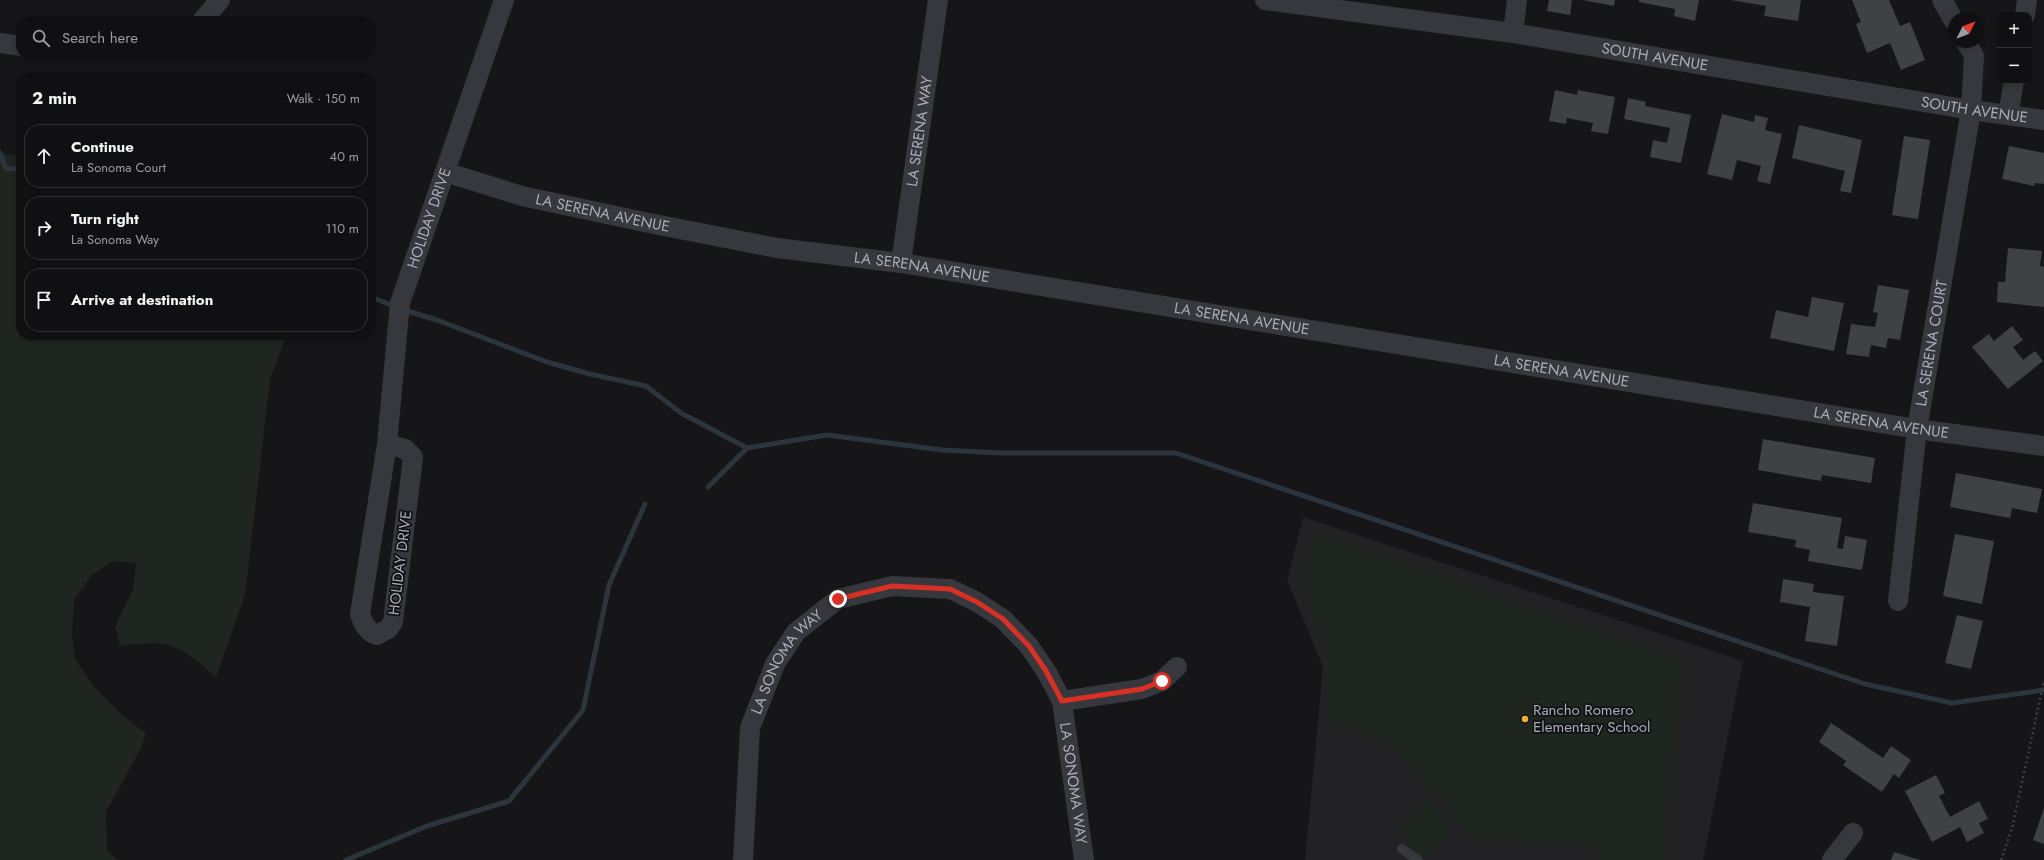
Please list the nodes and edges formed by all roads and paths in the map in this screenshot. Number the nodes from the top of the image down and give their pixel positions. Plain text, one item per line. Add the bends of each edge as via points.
1 (220, 0) edge
2 (504, 0) edge
3 (938, 0) edge
4 (1265, 0) edge
5 (1516, 0) edge
6 (1942, 0) edge
7 (2027, 0) edge
8 (1949, 12) edge
9 (2025, 12) edge
10 (206, 16) edge
11 (1513, 32) junction
12 (0, 43) edge
13 (16, 45) edge
14 (1969, 48) edge
15 (2013, 84) edge
16 (1971, 110) junction
17 (2008, 115) junction
18 (2044, 120) edge
19 (445, 172) junction
20 (901, 263) junction
21 (1916, 429) junction
22 (387, 444) junction
23 (2044, 446) edge
24 (1898, 601) dead end
25 (1177, 667) dead end
26 (2044, 681) edge
27 (1062, 701) junction
28 (1853, 833) dead end
29 (1402, 849) dead end
30 (743, 860) edge
31 (1084, 860) edge
32 (1418, 860) edge
33 (1832, 860) edge
34 (2001, 860) edge

1 - 10 street
2 - 19 street, HOLIDAY DRIVE
3 - 20 street, LA SERENA WAY
4 - 11 street, SOUTH AVENUE
5 - 11 street
6 - 8 street
7 - 9 street
11 - 16 street, SOUTH AVENUE
12 - 13 street
14 - 16 street, LA SERENA COURT via 1974,56
15 - 17 street
16 - 17 street, SOUTH AVENUE
16 - 21 street, LA SERENA COURT
17 - 18 street, SOUTH AVENUE
19 - 20 street, LA SERENA AVENUE via 522,196 649,223 777,248
19 - 22 street, HOLIDAY DRIVE via 399,308
20 - 21 street, LA SERENA AVENUE
21 - 23 street, LA SERENA AVENUE
21 - 24 street, LA SERENA COURT
22 - 22 street, HOLIDAY DRIVE via 360,614 365,627 376,635 394,622 413,457 405,449
25 - 27 street via 1162,681 1142,689
26 - 34 path via 2012,828
27 - 30 street, LA SONOMA WAY via 1029,646 1003,619 950,589 892,586 838,599 796,632 775,664 750,728
27 - 31 street, LA SONOMA WAY
28 - 33 street
29 - 32 lane

